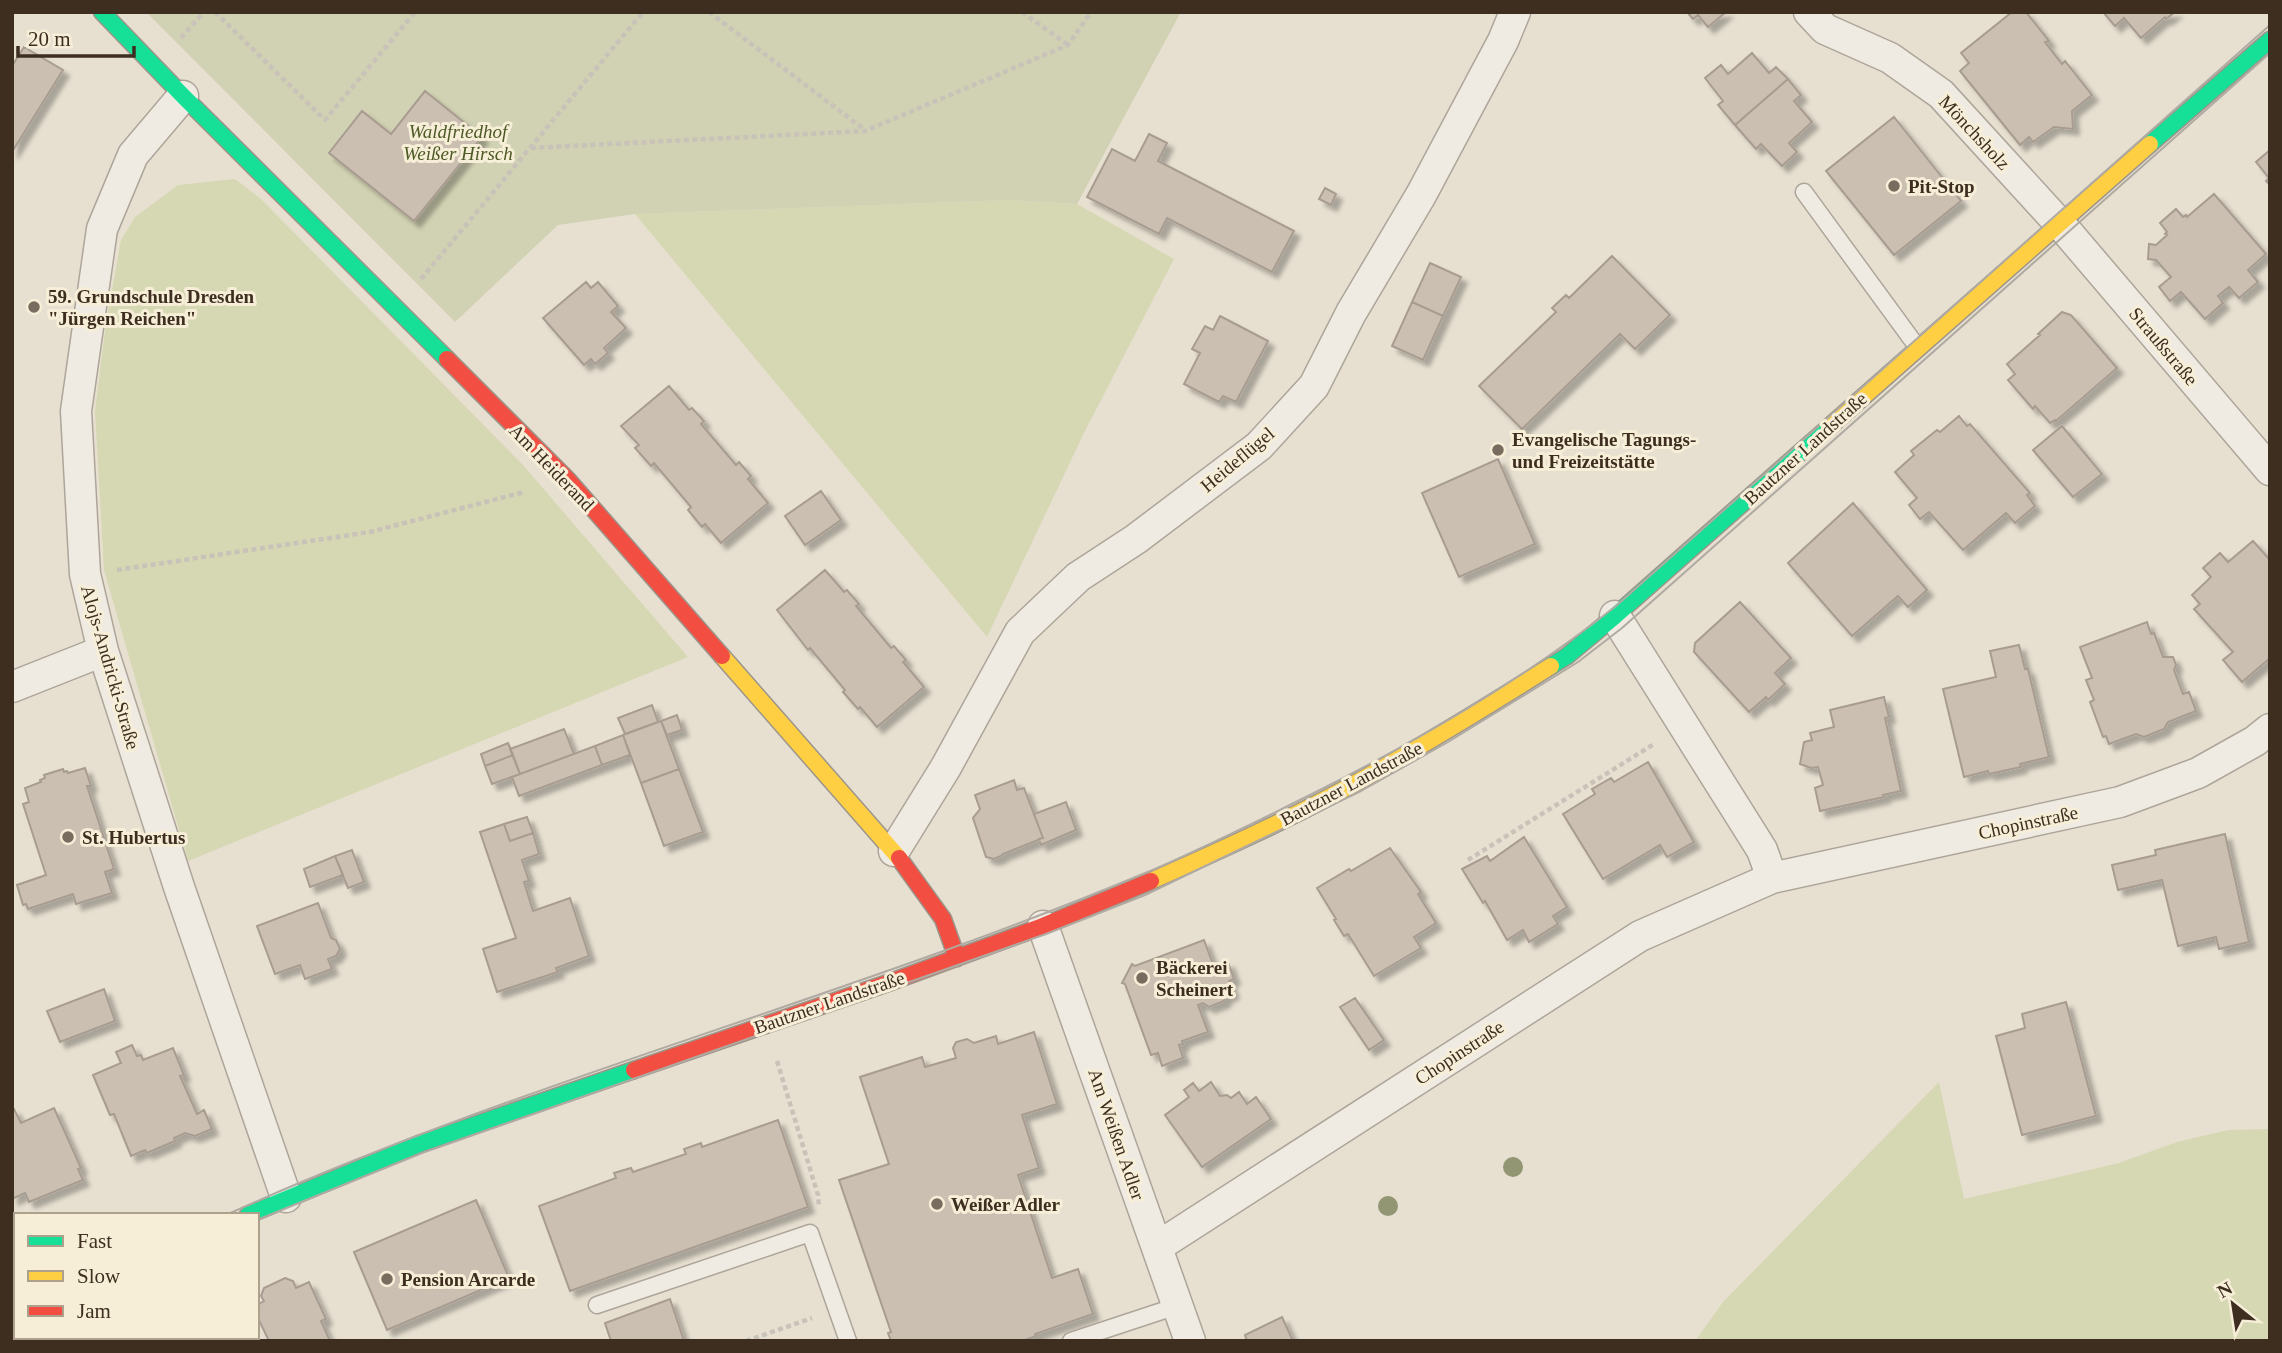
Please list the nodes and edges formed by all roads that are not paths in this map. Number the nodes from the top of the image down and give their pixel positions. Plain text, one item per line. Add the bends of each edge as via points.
1 (102, 12) edge
2 (1515, 12) edge
3 (1809, 12) edge
4 (2270, 40) edge
5 (183, 96) junction
6 (1804, 192) dead end
7 (2059, 223) junction
8 (1917, 348) junction
9 (2270, 470) edge
10 (1615, 616) junction
11 (103, 651) junction
12 (12, 687) edge
13 (2270, 729) edge
14 (894, 851) junction
15 (1772, 878) junction
16 (1043, 926) junction
17 (957, 958) junction
18 (286, 1197) junction
19 (252, 1213) edge
20 (1157, 1247) junction
21 (597, 1305) dead end
22 (1177, 1306) junction
23 (848, 1341) edge
24 (1071, 1341) edge
25 (1190, 1341) edge

1 - 5 main road, Am Heiderand
2 - 14 street, Heideflügel via 1421,195 1314,386 1259,446 1078,578 1020,632
3 - 7 street, Mönchsholz via 1825,29 1890,58 1941,94
4 - 7 main road, Bautzner Landstraße
5 - 11 street, Alojs-Andricki-Straße via 133,155 102,229 76,411 85,575
5 - 14 main road, Am Heiderand via 568,481
6 - 8 lane
7 - 8 main road, Bautzner Landstraße
7 - 9 street, Straußstraße
8 - 10 main road, Bautzner Landstraße
10 - 15 street via 1762,850
10 - 16 main road, Bautzner Landstraße via 1521,686 1356,783 1141,887
11 - 12 street
11 - 18 street, Alojs-Andricki-Straße via 178,887
13 - 15 street, Chopinstraße via 2198,773 2120,802
14 - 17 main road, Am Heiderand via 943,919
15 - 20 street, Chopinstraße via 1640,936
16 - 17 main road, Bautzner Landstraße
16 - 20 street, Am Weißen Adler
17 - 18 main road, Bautzner Landstraße via 419,1144
18 - 19 main road, Bautzner Landstraße
20 - 22 street, Am Weißen Adler
21 - 23 lane via 810,1233
22 - 24 lane
22 - 25 street, Am Weißen Adler

